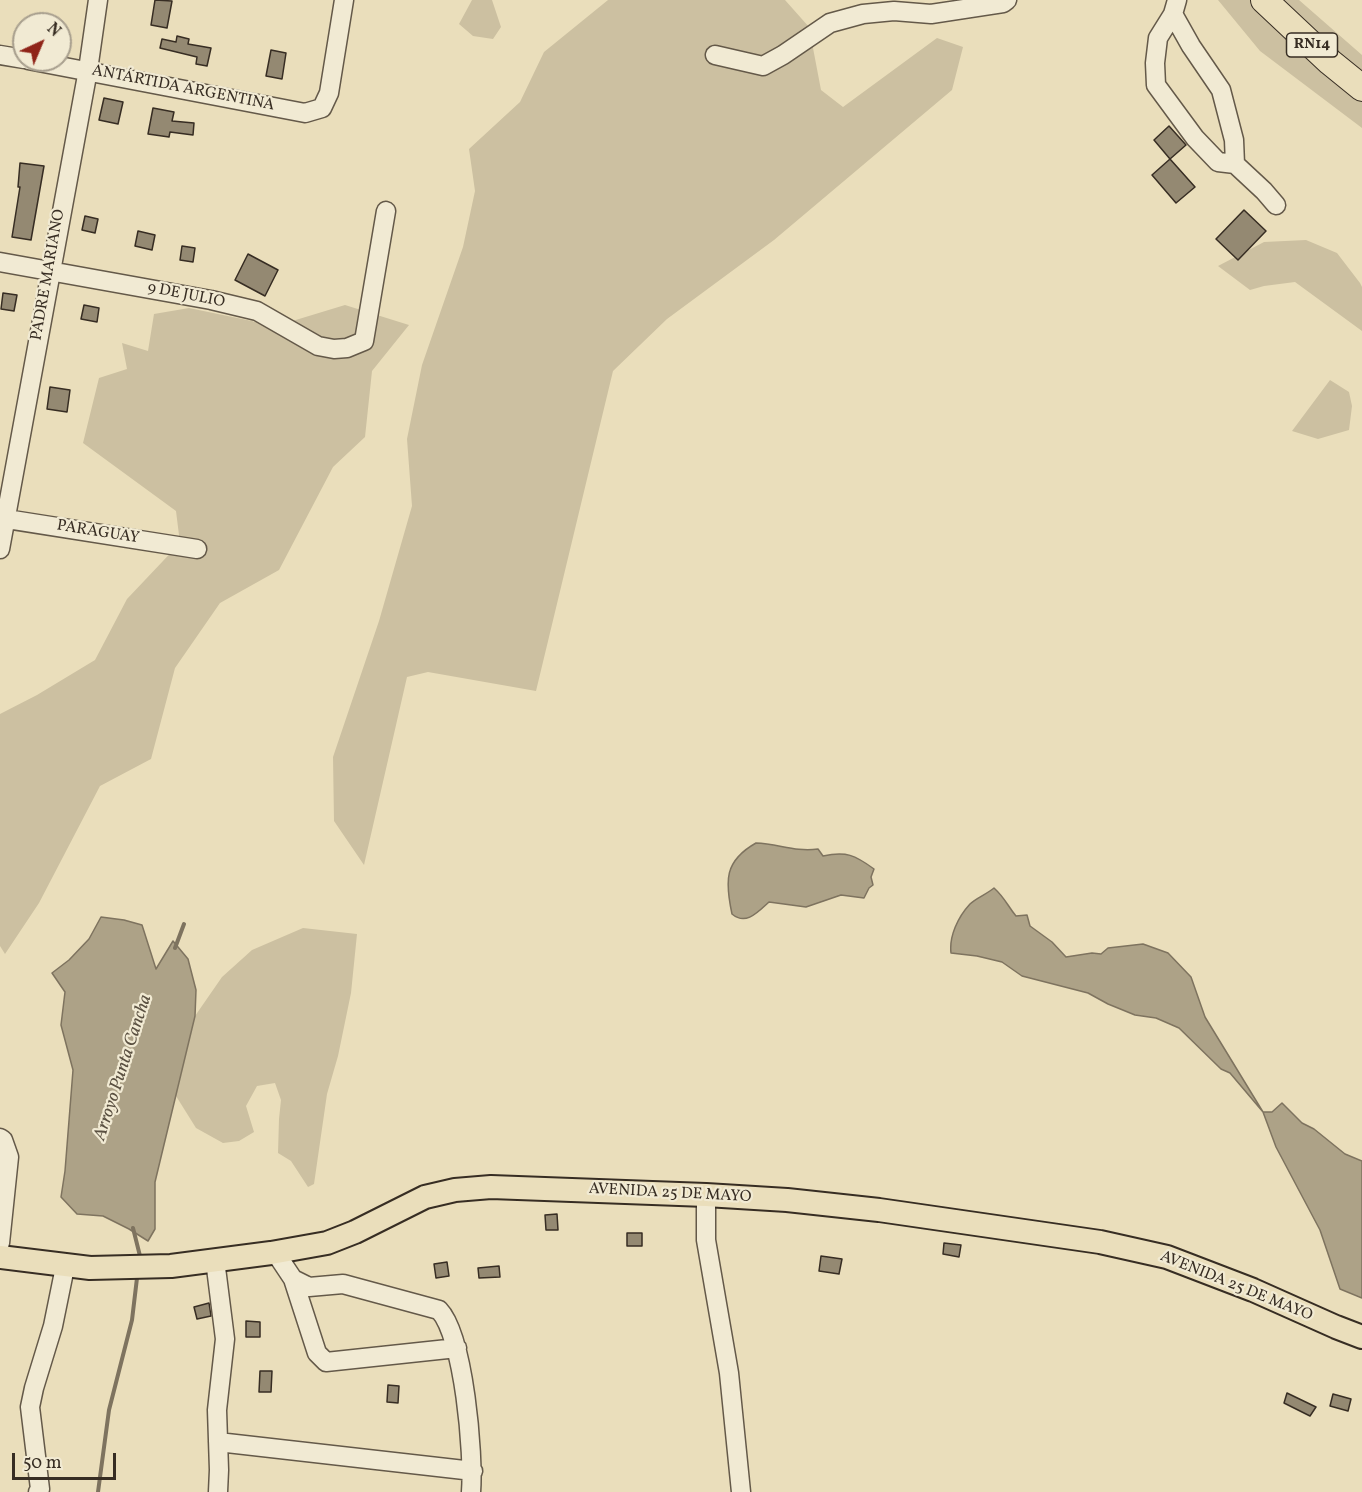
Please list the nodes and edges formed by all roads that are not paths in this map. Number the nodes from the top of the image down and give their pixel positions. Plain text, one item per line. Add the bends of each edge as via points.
1 (98, 0) edge
2 (344, 0) edge
3 (1007, 0) edge
4 (1264, 0) edge
5 (1175, 7) edge
6 (715, 55) dead end
7 (72, 67) edge
8 (88, 70) junction
9 (1362, 88) edge
10 (1235, 164) junction
11 (1276, 206) dead end
12 (386, 211) dead end
13 (0, 262) edge
14 (50, 270) junction
15 (3, 518) edge
16 (0, 549) edge
17 (197, 549) dead end
18 (0, 1138) edge
19 (706, 1195) junction
20 (0, 1243) edge
21 (275, 1252) junction
22 (0, 1257) edge
23 (215, 1260) junction
24 (65, 1267) junction
25 (293, 1279) junction
26 (1362, 1336) edge
27 (457, 1348) junction
28 (218, 1442) junction
29 (473, 1471) junction
30 (38, 1492) edge
31 (218, 1492) edge
32 (471, 1492) edge
33 (741, 1492) edge

1 - 8 street, PADRE MARIANO
2 - 8 street, ANTÁRTIDA ARGENTINA via 329,93 322,108 305,113
3 - 6 street via 931,14 863,14 830,23 763,66
4 - 9 highway, RN14
5 - 10 street via 1191,46 1221,90 1234,140
5 - 10 street via 1158,38 1156,85 1218,162
7 - 8 street, ANTÁRTIDA ARGENTINA
8 - 14 street, PADRE MARIANO
10 - 11 street
12 - 14 street, 9 DE JULIO via 363,341 347,348 318,346 257,311
13 - 14 street, 9 DE JULIO
14 - 15 street, PADRE MARIANO
15 - 16 street, PADRE MARIANO
15 - 17 street, PARAGUAY
18 - 20 street via 9,1157
19 - 21 main road, AVENIDA 25 DE MAYO via 491,1187 455,1190 425,1197 327,1243
19 - 26 main road, AVENIDA 25 DE MAYO via 879,1210 1100,1242 1167,1257
19 - 33 street via 706,1240 729,1373
21 - 23 main road, AVENIDA 25 DE MAYO
21 - 25 street
22 - 24 main road, AVENIDA 25 DE MAYO
23 - 24 main road, AVENIDA 25 DE MAYO via 171,1266
23 - 28 street via 225,1339 217,1410
24 - 30 street via 30,1407
25 - 27 street via 309,1287 343,1284 440,1310 447,1318
25 - 27 street via 317,1353 326,1362
27 - 29 street
28 - 29 street
28 - 31 street
29 - 32 street

